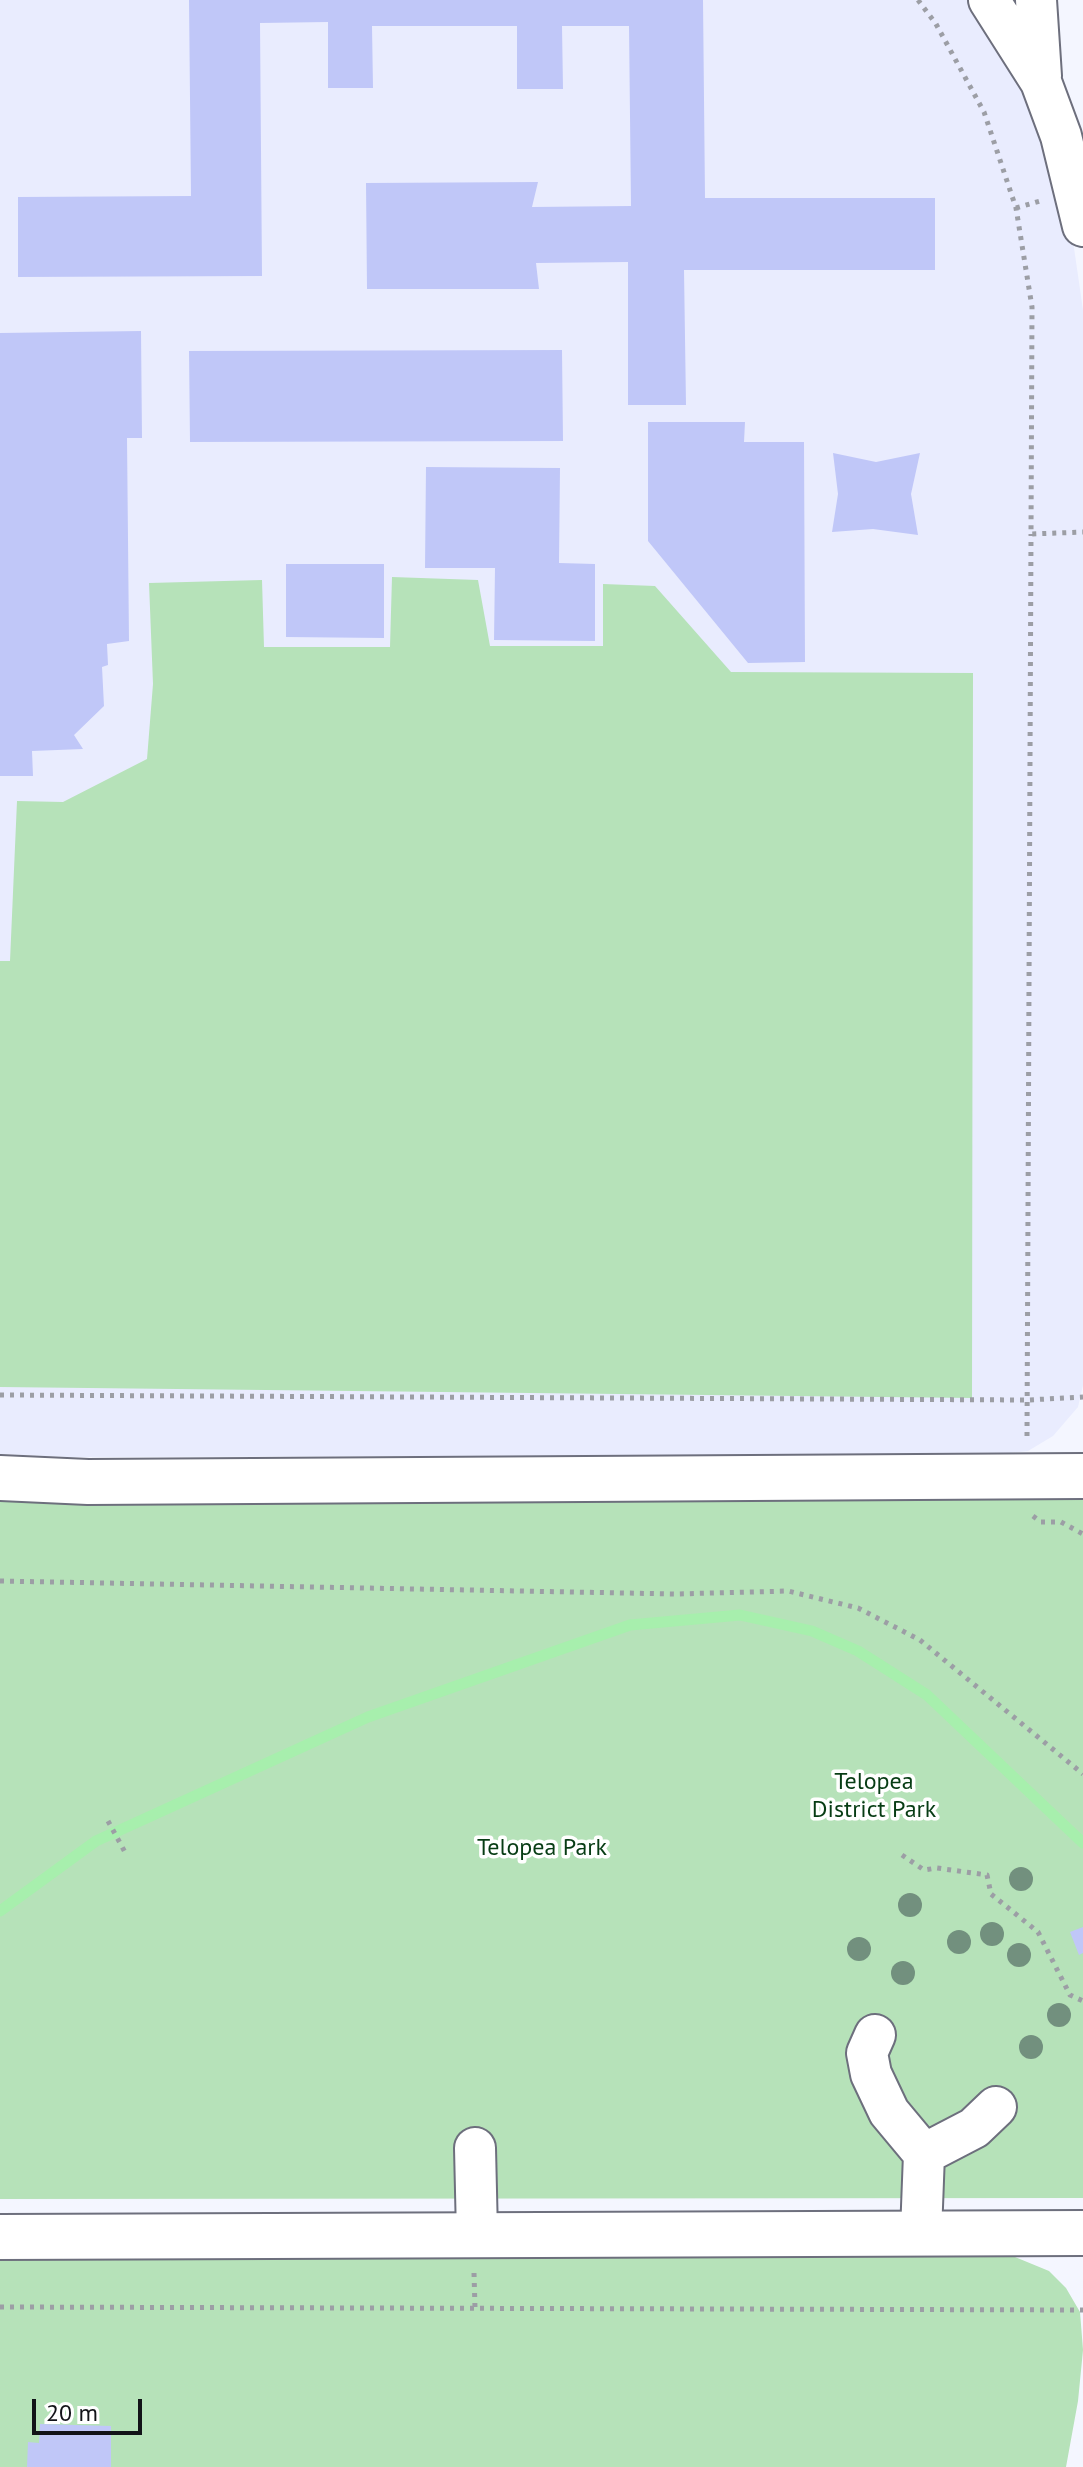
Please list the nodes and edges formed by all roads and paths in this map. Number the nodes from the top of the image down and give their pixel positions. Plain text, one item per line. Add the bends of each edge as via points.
1 (918, 0) edge
2 (989, 0) edge
3 (1036, 0) edge
4 (1041, 82) junction
5 (1083, 226) edge
6 (1083, 532) edge
7 (1031, 534) junction
8 (0, 1395) edge
9 (1083, 1397) edge
10 (1028, 1400) junction
11 (1083, 1476) edge
12 (1027, 1477) junction
13 (0, 1478) edge
14 (0, 1581) edge
15 (1083, 1774) edge
16 (108, 1821) dead end
17 (126, 1854) dead end
18 (902, 1855) dead end
19 (1083, 2001) edge
20 (875, 2035) dead end
21 (996, 2107) dead end
22 (475, 2148) dead end
23 (924, 2154) junction
24 (921, 2233) junction
25 (1083, 2233) edge
26 (0, 2237) edge
27 (476, 2252) junction
28 (0, 2307) edge
29 (475, 2308) junction
30 (1083, 2310) edge

1 - 7 path via 984,112 1016,208 1032,307
2 - 4 street
3 - 4 street
4 - 5 street via 1061,136
6 - 7 path
7 - 10 path
8 - 10 path
9 - 10 path
10 - 12 path
11 - 12 street
12 - 13 street via 88,1482
14 - 15 path via 676,1594 788,1591 858,1608 920,1640
16 - 17 path
18 - 19 path via 924,1870 987,1875 991,1894 1038,1932 1070,1995
20 - 23 street via 867,2053 871,2074 889,2112
21 - 23 street via 974,2128
22 - 27 street
23 - 24 street
24 - 25 street
24 - 27 street
26 - 27 street
27 - 29 path
28 - 29 path
29 - 30 path

